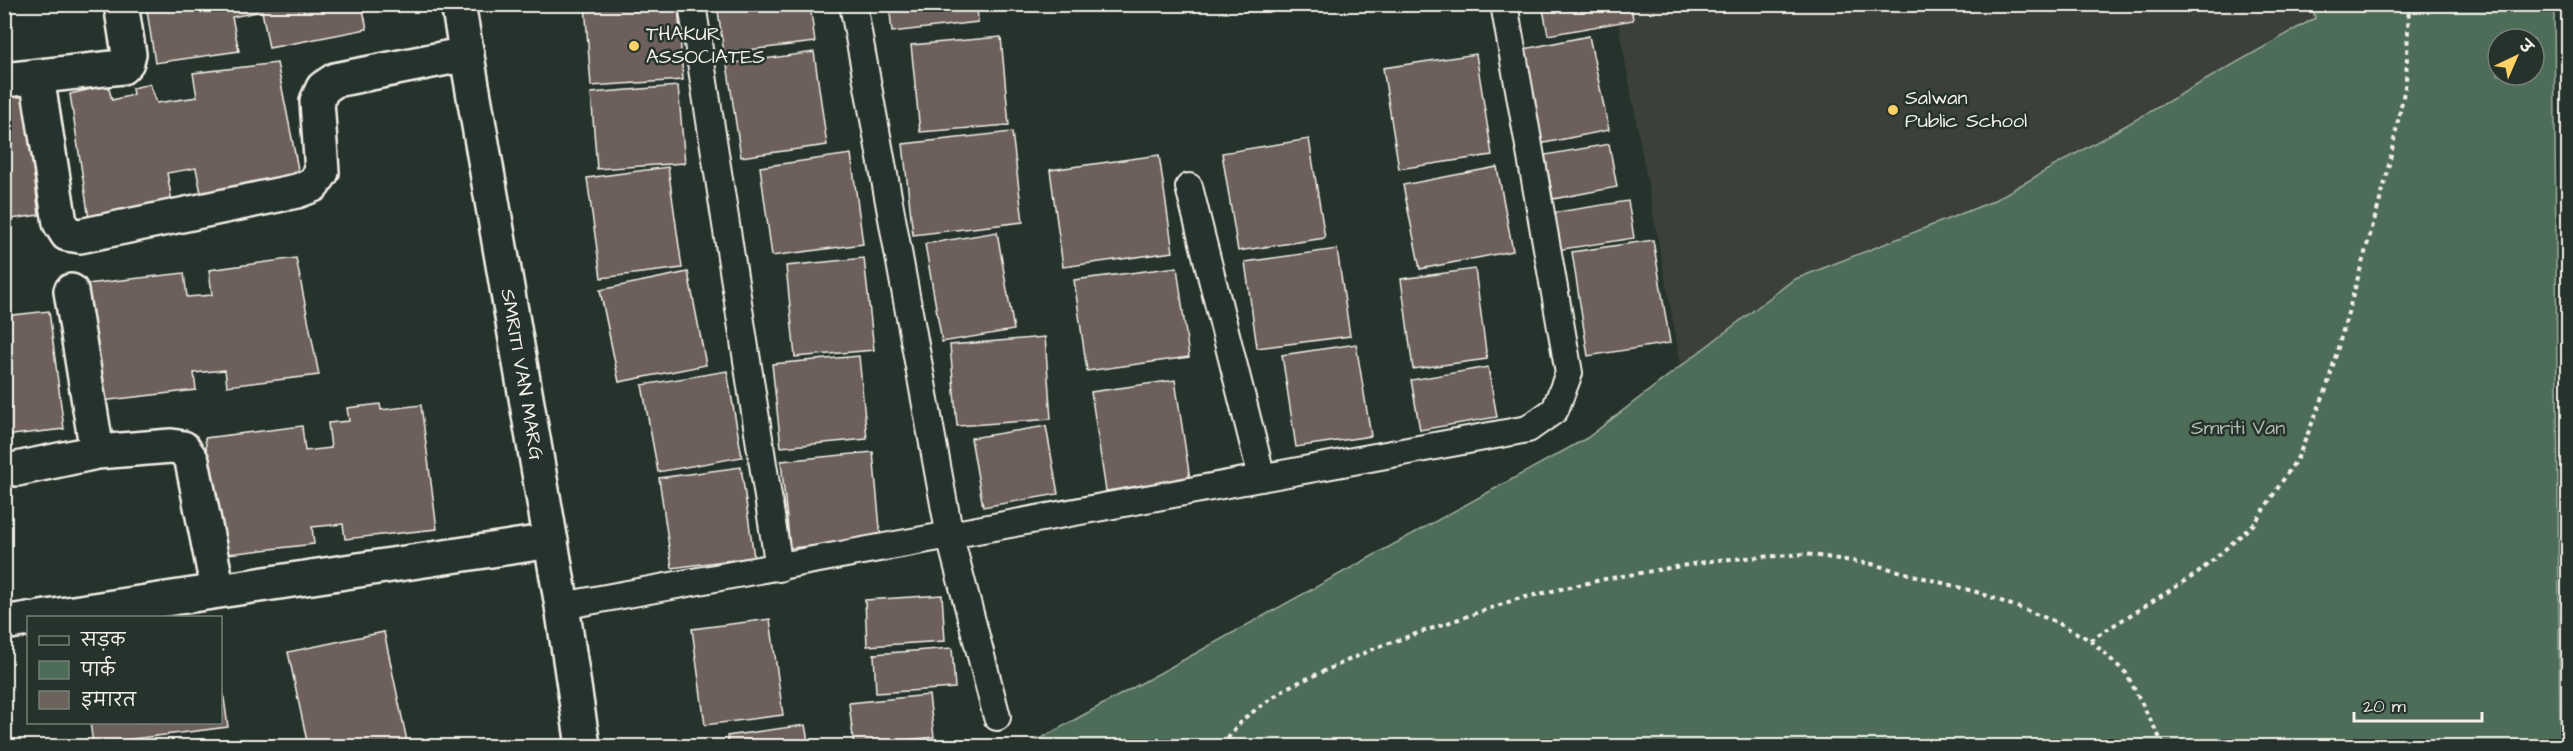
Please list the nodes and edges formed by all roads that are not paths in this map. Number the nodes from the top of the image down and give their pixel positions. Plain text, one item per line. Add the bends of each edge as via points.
1 (122, 4) edge
2 (458, 4) edge
3 (692, 4) edge
4 (853, 4) edge
5 (1504, 4) edge
6 (467, 54) junction
7 (37, 77) junction
8 (4, 80) edge
9 (1190, 187) dead end
10 (71, 291) dead end
11 (97, 453) junction
12 (17, 469) dead end
13 (1262, 478) junction
14 (950, 537) junction
15 (550, 541) junction
16 (779, 568) junction
17 (218, 591) junction
18 (562, 606) junction
19 (53, 616) edge
20 (27, 619) edge
21 (4, 623) edge
22 (997, 717) dead end
23 (583, 747) edge

1 - 7 street via 127,62 116,68
2 - 6 street, SMRITI VAN MARG
3 - 16 lane
4 - 14 lane
5 - 13 lane via 1569,373 1555,410 1528,429
6 - 7 street via 335,80 322,88 317,101 322,172 313,184 80,236 67,234 60,223
6 - 15 street, SMRITI VAN MARG
7 - 8 street
9 - 13 lane
10 - 11 street
11 - 12 street
11 - 17 street via 183,448 192,461
13 - 14 lane
14 - 16 lane
14 - 22 lane
15 - 17 street
15 - 18 street, SMRITI VAN MARG
16 - 18 lane
17 - 19 street
18 - 23 street, SMRITI VAN MARG
20 - 21 street

